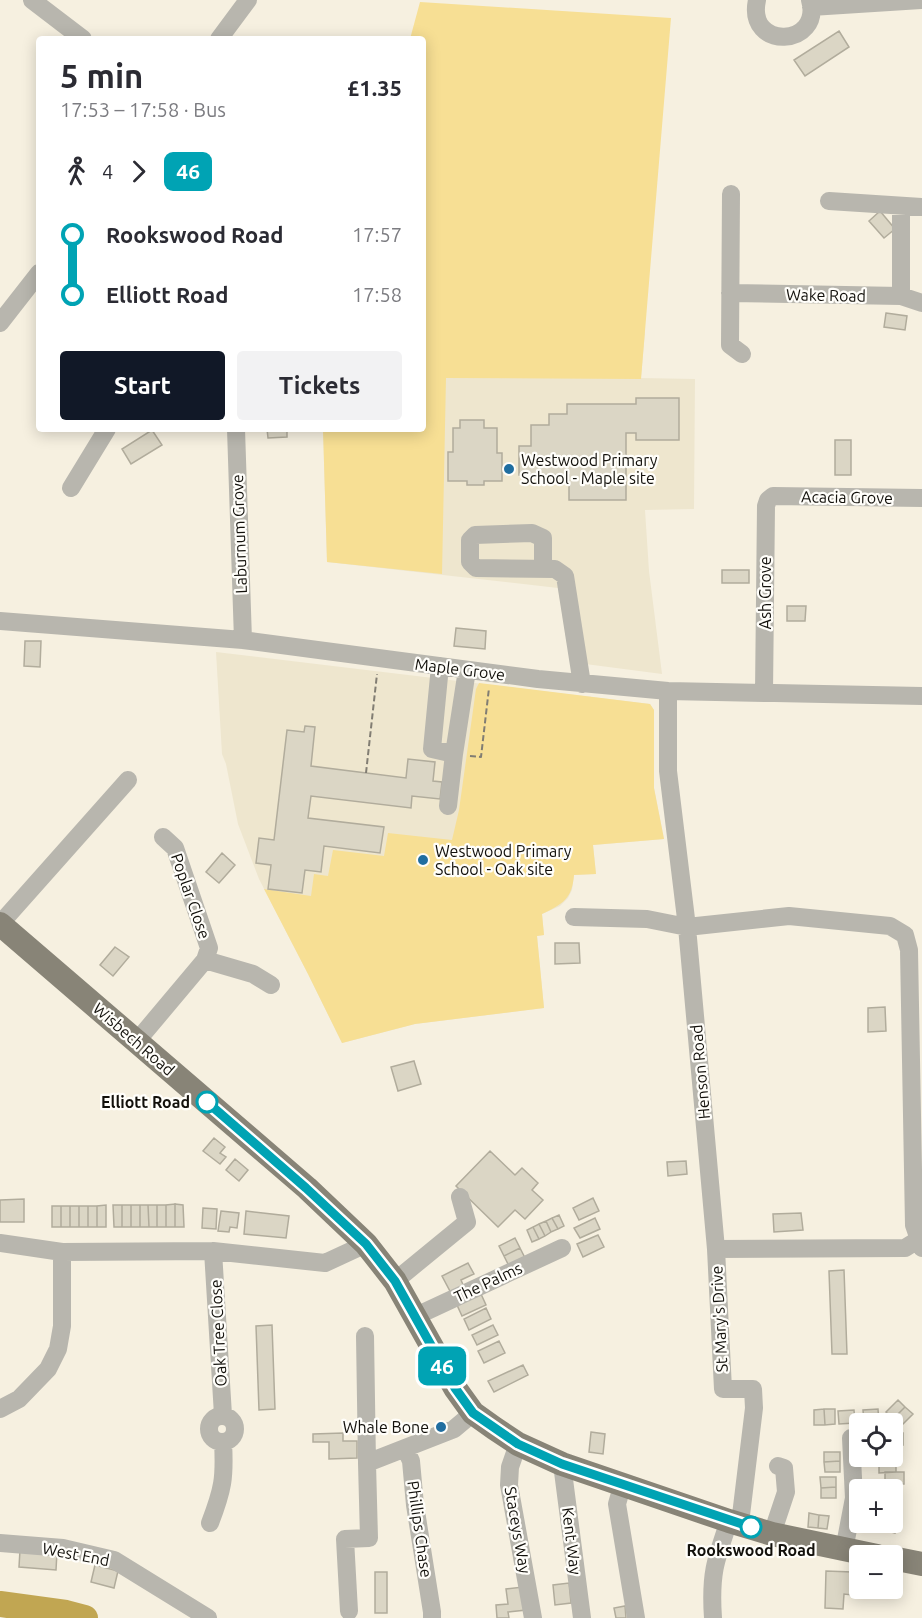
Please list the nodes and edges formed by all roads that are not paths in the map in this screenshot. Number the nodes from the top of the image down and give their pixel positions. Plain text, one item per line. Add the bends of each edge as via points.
1 (32, 0) edge
2 (248, 0) edge
3 (757, 0) edge
4 (921, 0) edge
5 (811, 3) edge
6 (79, 36) edge
7 (221, 36) edge
8 (730, 194) dead end
9 (829, 201) dead end
10 (901, 207) junction
11 (922, 207) edge
12 (36, 277) edge
13 (730, 293) junction
14 (901, 296) junction
15 (922, 303) edge
16 (0, 323) edge
17 (742, 354) dead end
18 (106, 432) edge
19 (236, 432) edge
20 (71, 488) dead end
21 (773, 496) joint
22 (922, 498) edge
23 (543, 568) dead end
24 (0, 621) edge
25 (243, 640) junction
26 (440, 666) junction
27 (467, 670) junction
28 (582, 684) junction
29 (668, 691) junction
30 (764, 693) junction
31 (922, 696) edge
32 (453, 756) junction
33 (128, 780) dead end
34 (448, 806) dead end
35 (163, 837) dead end
36 (574, 917) dead end
37 (0, 924) edge
38 (687, 927) junction
39 (205, 960) junction
40 (271, 985) dead end
41 (137, 1041) junction
42 (460, 1197) dead end
43 (0, 1243) edge
44 (366, 1244) junction
45 (920, 1244) edge
46 (562, 1248) dead end
47 (716, 1249) junction
48 (213, 1251) junction
49 (62, 1252) junction
50 (395, 1281) junction
51 (414, 1317) junction
52 (365, 1336) dead end
53 (0, 1409) edge
54 (473, 1413) junction
55 (848, 1438) edge
56 (518, 1444) junction
57 (405, 1448) junction
58 (367, 1463) junction
59 (562, 1464) junction
60 (778, 1466) dead end
61 (623, 1483) junction
62 (733, 1522) junction
63 (210, 1523) dead end
64 (772, 1534) junction
65 (0, 1543) edge
66 (844, 1550) junction
67 (849, 1551) edge
68 (903, 1560) edge
69 (922, 1564) edge
70 (349, 1611) dead end
71 (432, 1615) edge
72 (208, 1618) edge
73 (532, 1618) edge
74 (582, 1618) edge
75 (636, 1618) edge
76 (713, 1618) edge

1 - 6 street
2 - 7 street
3 - 5 street via 758,21 769,34 779,38 803,30
4 - 5 street
8 - 13 street
9 - 10 street
10 - 11 street
10 - 14 street
12 - 16 street
13 - 14 street, Wake Road
13 - 17 street via 730,345
14 - 15 street, Wake Road
18 - 20 street
19 - 25 street, Laburnum Grove
21 - 22 street, Acacia Grove
21 - 30 street, Ash Grove via 766,506
23 - 28 street via 555,569 565,576
24 - 25 street, Maple Grove
25 - 26 street, Maple Grove
26 - 27 street, Maple Grove
26 - 32 street via 432,749
27 - 28 street, Maple Grove
27 - 32 street
28 - 29 street, Maple Grove
29 - 30 street, Maple Grove
29 - 38 street, Henson Road via 668,771
30 - 31 street, Maple Grove
32 - 34 street
33 - 37 street
35 - 39 street, Poplar Close via 175,848 209,948
36 - 38 street via 647,919
37 - 41 main road, Wisbech Road
38 - 45 street via 789,916 890,926 905,935 909,951 914,1225
38 - 47 street, Henson Road
39 - 40 street via 253,974
39 - 41 street, Poplar Close
41 - 44 main road, Wisbech Road
42 - 50 street via 467,1222
43 - 49 street
44 - 48 street via 325,1263
44 - 50 main road, Wisbech Road
45 - 47 street via 905,1248
46 - 51 street, The Palms
47 - 62 street, St Mary's Drive via 723,1389 753,1389 741,1515
48 - 49 street
48 - 63 street, Oak Tree Close via 223,1415 234,1423 235,1430 223,1442 225,1478
49 - 53 street via 62,1326 58,1349 48,1369 19,1399
50 - 51 main road, Wisbech Road
51 - 54 main road, Wisbech Road
52 - 58 street
54 - 56 main road, Wisbech Road
54 - 57 street via 454,1429
55 - 66 street via 854,1498
56 - 59 main road, Wisbech Road
56 - 73 street, Staceys Way via 509,1485
57 - 58 street
57 - 71 street, Phillips Chase via 411,1461
58 - 70 street via 369,1538 345,1539
59 - 61 main road, Wisbech Road
59 - 74 street, Kent Way
60 - 64 street via 784,1468 786,1492
61 - 62 main road, Wisbech Road
61 - 75 street via 617,1504
62 - 64 main road, Wisbech Road
62 - 76 street via 713,1569
64 - 66 main road, Wisbech Road
65 - 72 street, West End via 63,1548 114,1560
66 - 67 main road, Wisbech Road
68 - 69 main road

